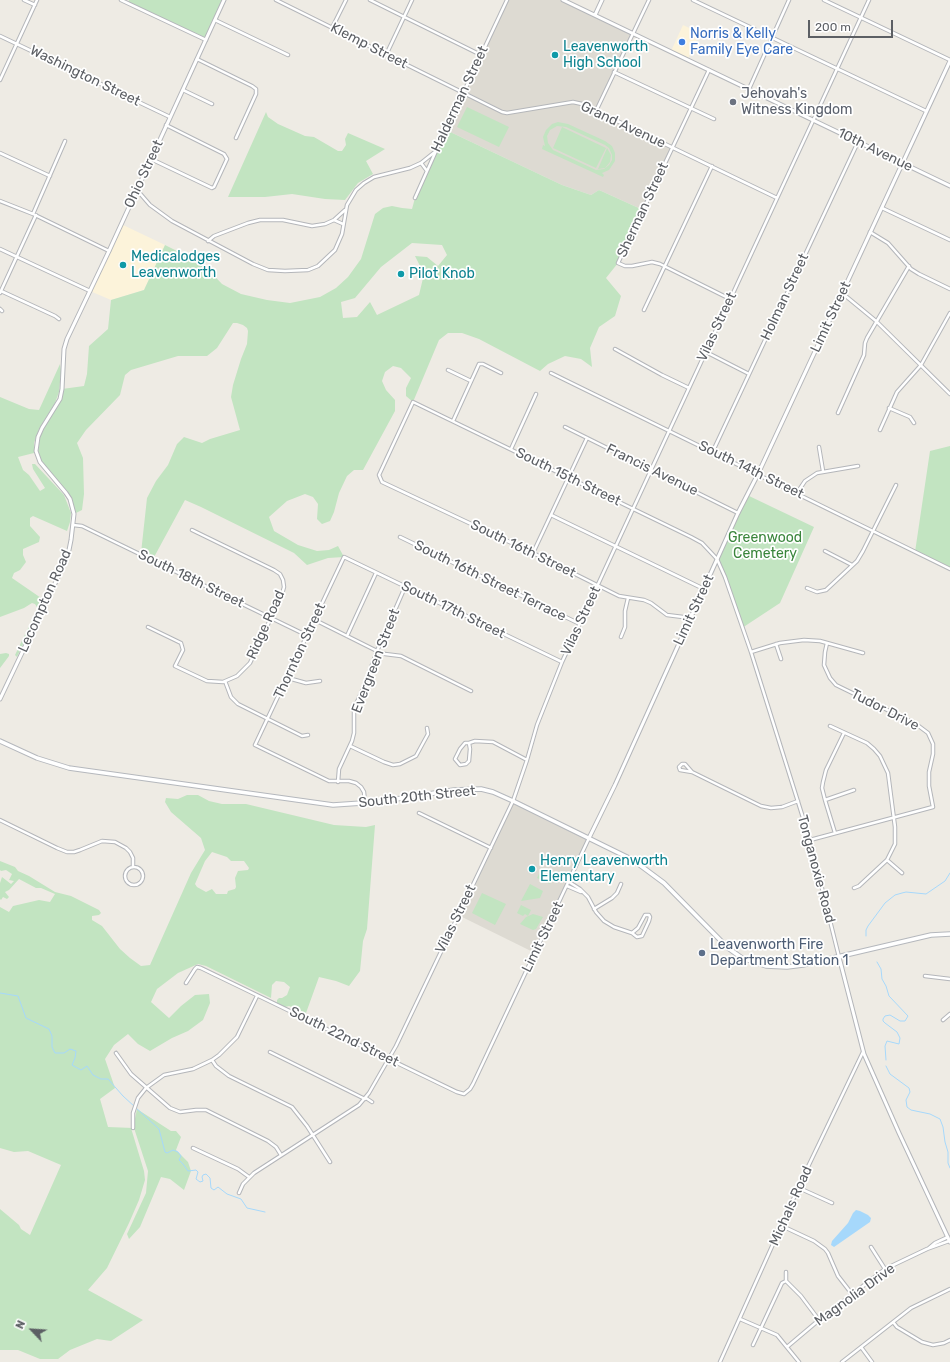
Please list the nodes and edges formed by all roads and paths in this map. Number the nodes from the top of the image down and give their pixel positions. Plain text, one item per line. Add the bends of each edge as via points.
1 (24, 0) edge
2 (37, 0) edge
3 (122, 0) edge
4 (224, 0) edge
5 (276, 0) edge
6 (346, 0) edge
7 (370, 0) edge
8 (412, 0) edge
9 (507, 0) edge
10 (563, 0) edge
11 (602, 0) edge
12 (649, 0) edge
13 (693, 0) edge
14 (789, 0) edge
15 (824, 0) edge
16 (869, 0) edge
17 (128, 1) edge
18 (35, 5) junction
19 (595, 15) junction
20 (404, 17) junction
21 (861, 18) junction
22 (215, 20) junction
23 (332, 28) junction
24 (634, 33) junction
25 (0, 36) edge
26 (772, 38) junction
27 (206, 40) junction
28 (17, 44) junction
29 (288, 55) dead end
30 (386, 55) junction
31 (481, 55) junction
32 (198, 59) junction
33 (950, 60) edge
34 (709, 70) junction
35 (837, 70) junction
36 (614, 72) junction
37 (0, 80) edge
38 (749, 89) junction
39 (183, 90) junction
40 (463, 93) junction
41 (212, 104) dead end
42 (691, 108) junction
43 (596, 111) junction
44 (926, 111) junction
45 (170, 117) junction
46 (714, 119) dead end
47 (814, 121) junction
48 (166, 125) junction
49 (236, 138) dead end
50 (65, 141) dead end
51 (858, 142) junction
52 (672, 148) junction
53 (436, 151) junction
54 (0, 153) edge
55 (152, 159) junction
56 (421, 163) junction
57 (902, 163) junction
58 (712, 166) junction
59 (427, 171) junction
60 (50, 176) junction
61 (950, 186) edge
62 (137, 190) junction
63 (415, 198) dead end
64 (777, 198) junction
65 (0, 201) edge
66 (881, 208) junction
67 (345, 210) junction
68 (34, 215) junction
69 (334, 220) junction
70 (343, 224) junction
71 (870, 232) junction
72 (950, 240) edge
73 (208, 241) junction
74 (0, 249) edge
75 (109, 251) junction
76 (17, 257) junction
77 (665, 266) junction
78 (909, 266) junction
79 (950, 289) edge
80 (90, 291) junction
81 (0, 292) edge
82 (842, 293) junction
83 (730, 299) junction
84 (644, 310) dead end
85 (950, 312) edge
86 (60, 320) dead end
87 (876, 320) junction
88 (64, 349) joint
89 (615, 349) dead end
90 (706, 352) junction
91 (921, 365) junction
92 (448, 370) dead end
93 (501, 373) dead end
94 (551, 373) dead end
95 (749, 374) junction
96 (471, 381) junction
97 (689, 388) junction
98 (536, 394) dead end
99 (950, 394) edge
100 (889, 408) junction
101 (838, 413) dead end
102 (453, 421) junction
103 (914, 423) dead end
104 (566, 428) dead end
105 (669, 430) junction
106 (880, 430) dead end
107 (587, 438) junction
108 (820, 447) dead end
109 (511, 449) junction
110 (713, 452) junction
111 (858, 466) dead end
112 (651, 470) junction
113 (823, 471) junction
114 (758, 474) junction
115 (568, 477) junction
116 (380, 480) joint
117 (896, 485) dead end
118 (797, 493) junction
119 (633, 509) junction
120 (738, 512) junction
121 (551, 515) junction
122 (73, 525) junction
123 (192, 530) dead end
124 (873, 530) junction
125 (400, 537) dead end
126 (616, 547) junction
127 (825, 551) dead end
128 (533, 553) junction
129 (344, 557) joint
130 (717, 559) junction
131 (852, 565) junction
132 (950, 569) edge
133 (376, 573) junction
134 (598, 585) junction
135 (405, 587) junction
136 (807, 588) dead end
137 (704, 589) junction
138 (628, 598) junction
139 (271, 618) junction
140 (315, 620) junction
141 (690, 620) junction
142 (580, 624) junction
143 (148, 627) dead end
144 (308, 636) junction
145 (347, 636) junction
146 (621, 637) dead end
147 (826, 643) junction
148 (776, 644) junction
149 (377, 651) junction
150 (751, 652) junction
151 (863, 653) dead end
152 (781, 659) dead end
153 (562, 662) junction
154 (288, 678) junction
155 (225, 681) junction
156 (320, 681) dead end
157 (472, 691) dead end
158 (0, 699) edge
159 (268, 719) junction
160 (830, 726) dead end
161 (427, 728) dead end
162 (844, 733) junction
163 (308, 735) dead end
164 (0, 741) edge
165 (469, 743) junction
166 (350, 746) junction
167 (527, 760) junction
168 (692, 772) junction
169 (338, 782) junction
170 (854, 790) dead end
171 (825, 800) junction
172 (514, 801) junction
173 (798, 801) junction
174 (365, 803) junction
175 (419, 813) dead end
176 (894, 818) junction
177 (0, 820) edge
178 (835, 833) junction
179 (590, 838) junction
180 (810, 840) junction
181 (491, 848) junction
182 (887, 860) junction
183 (133, 867) junction
184 (902, 873) dead end
185 (569, 882) junction
186 (621, 884) dead end
187 (567, 886) junction
188 (854, 888) dead end
189 (583, 892) junction
190 (594, 909) junction
191 (632, 933) junction
192 (950, 934) edge
193 (839, 957) junction
194 (925, 976) dead end
195 (950, 979) edge
196 (186, 983) dead end
197 (257, 996) junction
198 (950, 1014) edge
199 (943, 1020) dead end
200 (863, 1051) junction
201 (270, 1052) dead end
202 (116, 1053) dead end
203 (389, 1058) junction
204 (212, 1060) junction
205 (146, 1088) junction
206 (466, 1093) joint
207 (365, 1099) junction
208 (372, 1102) dead end
209 (133, 1128) dead end
210 (312, 1136) junction
211 (193, 1148) dead end
212 (281, 1155) junction
213 (330, 1162) dead end
214 (249, 1177) junction
215 (799, 1188) junction
216 (239, 1192) dead end
217 (832, 1203) dead end
218 (782, 1226) junction
219 (949, 1240) edge
220 (871, 1247) dead end
221 (885, 1269) junction
222 (786, 1272) dead end
223 (786, 1281) junction
224 (950, 1290) edge
225 (852, 1294) junction
226 (740, 1319) junction
227 (819, 1320) junction
228 (893, 1322) junction
229 (762, 1328) junction
230 (950, 1340) edge
231 (753, 1345) dead end
232 (787, 1347) junction
233 (861, 1347) junction
234 (720, 1362) edge
235 (799, 1362) edge
236 (842, 1362) edge
237 (872, 1362) edge

1 - 18 street
2 - 18 street
3 - 17 street
4 - 22 street, Ohio Street
5 - 23 street, Klemp Street
6 - 23 street
7 - 20 street
8 - 20 street
9 - 31 street, Halderman Street
10 - 19 street, 10th Avenue
11 - 19 street
12 - 24 street
13 - 26 street
14 - 26 street
15 - 21 street
16 - 21 street, Vilas Street
17 - 27 street
18 - 28 street
19 - 24 street, 10th Avenue
20 - 30 street
20 - 31 street
21 - 33 street
21 - 35 street, Vilas Street
22 - 27 street, Ohio Street
22 - 29 street
23 - 30 street, Klemp Street
24 - 34 street, 10th Avenue
24 - 36 street
25 - 28 street, Washington Street
26 - 35 street
26 - 38 street
27 - 32 street, Ohio Street
28 - 37 street
28 - 45 street, Washington Street
30 - 40 street, Klemp Street
31 - 40 street, Halderman Street
32 - 39 street, Ohio Street
32 - 49 street via 256,88 256,94
33 - 44 street, Limit Street
34 - 38 street, 10th Avenue
34 - 42 street, Sherman Street
35 - 44 street
35 - 47 street, Vilas Street
36 - 42 street
36 - 43 street
38 - 47 street, 10th Avenue
39 - 41 street
39 - 45 street, Ohio Street
40 - 43 street, Grand Avenue via 507,113 573,102
40 - 53 street, Halderman Street
42 - 46 street
42 - 52 street, Sherman Street
43 - 52 street, Grand Avenue
44 - 57 street, Limit Street
45 - 48 street, Ohio Street
47 - 51 street, 10th Avenue
47 - 64 street, Vilas Street
48 - 55 street, Ohio Street
48 - 55 street via 224,154 227,159 212,188
50 - 60 street
51 - 57 street, 10th Avenue
51 - 95 street, Holman Street
52 - 58 street, Grand Avenue
52 - 77 street, Sherman Street via 618,263 632,266 652,262
53 - 56 street
53 - 59 street, Halderman Street
54 - 60 street
55 - 62 street, Ohio Street
56 - 59 street
56 - 67 street via 374,177 364,183 356,190
57 - 61 street, 10th Avenue
57 - 66 street, Limit Street
58 - 64 street, Grand Avenue
58 - 77 street
59 - 63 street, Halderman Street
60 - 68 street
62 - 73 street via 158,212
62 - 75 street, Ohio Street
64 - 83 street, Vilas Street
65 - 68 street
66 - 71 street, Limit Street
66 - 72 street
67 - 69 street
67 - 70 street
68 - 75 street
68 - 76 street
69 - 70 street
69 - 73 street via 312,226 283,220 260,220 214,236
70 - 73 street via 340,241 335,250 318,266 308,270 268,270
71 - 78 street via 888,243
71 - 82 street, Limit Street
74 - 76 street
75 - 80 street, Ohio Street
76 - 80 street
76 - 81 street
77 - 83 street
77 - 84 street
78 - 79 street via 919,274
78 - 87 street
80 - 88 street, Ohio Street
81 - 86 street
82 - 87 street
82 - 114 street, Limit Street
83 - 90 street, Vilas Street
85 - 91 street
87 - 91 street
87 - 101 street via 865,343 862,361
88 - 122 street, Lecompton Road via 60,399 42,428 36,451 43,467 70,499 74,514
89 - 97 street
90 - 95 street
90 - 97 street, Vilas Street
91 - 99 street
91 - 100 street via 899,388
92 - 96 street
93 - 96 street via 479,364
94 - 105 street, South 14th Street
95 - 110 street, Holman Street
96 - 102 street
97 - 105 street, Vilas Street
98 - 109 street
100 - 103 street via 910,417
100 - 106 street
102 - 109 street, South 15th Street
102 - 116 street, South 15th Street via 413,402 379,475
104 - 107 street, Francis Avenue
105 - 110 street, South 14th Street
105 - 112 street, Vilas Street
107 - 112 street, Francis Avenue
107 - 115 street
108 - 113 street
109 - 115 street, South 15th Street
110 - 114 street, South 14th Street
111 - 113 street
112 - 119 street, Vilas Street
112 - 120 street, Francis Avenue
113 - 118 street via 805,481
114 - 118 street, South 14th Street
114 - 120 street, Limit Street
115 - 119 street, South 15th Street
115 - 121 street
116 - 128 street, South 16th Street
117 - 124 street
118 - 124 street, South 14th Street
119 - 126 street, Vilas Street
119 - 130 street, South 15th Street via 702,543
120 - 130 street, Limit Street
121 - 126 street
121 - 128 street
122 - 139 street, South 18th Street via 82,526
122 - 158 street, Lecompton Road via 65,560
123 - 139 street, Ridge Road via 280,574 284,587
124 - 131 street via 860,556
124 - 132 street, South 14th Street
125 - 142 street, South 16th Street Terrace
126 - 134 street, Vilas Street
126 - 137 street
127 - 131 street
128 - 134 street, South 16th Street
129 - 133 street, South 17th Street
129 - 140 street, Thornton Street
130 - 137 street, Limit Street
130 - 150 street, Tonganoxie Road
131 - 136 street via 823,592
133 - 135 street, South 17th Street
133 - 145 street
134 - 138 street, South 16th Street
134 - 142 street, Vilas Street
135 - 149 street, Evergreen Street
135 - 153 street, South 17th Street
137 - 141 street, Limit Street
138 - 141 street, South 16th Street via 644,600 667,615
138 - 146 street via 625,627
139 - 144 street, South 18th Street
139 - 155 street, Ridge Road via 246,668 237,676
140 - 144 street, Thornton Street
140 - 145 street
141 - 179 street, Limit Street
142 - 153 street, Vilas Street
143 - 155 street via 181,644 183,650 175,666 207,681
144 - 154 street, Thornton Street
145 - 149 street
147 - 148 street via 804,640
147 - 151 street
147 - 176 street, Tudor Drive via 824,665 836,685 916,724 928,733 933,744 929,772 933,807
148 - 150 street
148 - 152 street
149 - 157 street via 401,656
149 - 166 street, Evergreen Street via 354,709 354,733
150 - 173 street, Tonganoxie Road
153 - 167 street, Vilas Street via 544,706
154 - 156 street via 306,683
154 - 159 street, Thornton Street
155 - 159 street via 231,697 238,704
159 - 163 street via 302,736
159 - 169 street, Thornton Street via 255,745 329,781
160 - 162 street
161 - 166 street via 428,734 416,756 400,764 384,762
162 - 171 street via 824,776 822,788
162 - 176 street via 867,743 880,756 888,773
164 - 174 main road, South 20th Street via 37,758 69,768 333,805
165 - 165 street via 463,745 455,759 460,765 467,763 470,755
165 - 167 street via 492,742
166 - 169 street, Evergreen Street via 339,769
167 - 172 street, Vilas Street
168 - 168 street via 685,764 679,767 680,770
168 - 173 street via 761,806 782,807
169 - 174 street via 356,783 364,792
170 - 171 street
171 - 178 street
172 - 174 main road, South 20th Street via 493,792 468,789
172 - 179 main road, South 20th Street
172 - 181 street, Vilas Street
173 - 180 street, Tonganoxie Road
175 - 181 street
176 - 178 street
176 - 182 street via 895,844
177 - 183 street via 67,852 102,842 121,844 130,852
178 - 180 street
179 - 185 street, Limit Street
179 - 193 main road, South 20th Street via 633,860 658,878 722,943 742,958 766,966 787,967
180 - 193 street, Tonganoxie Road
181 - 203 street, Vilas Street
182 - 184 street
182 - 188 street
183 - 183 street via 140,869 143,876 139,884 127,882 125,877 128,870
185 - 187 street, Limit Street
185 - 189 street
186 - 190 street via 612,898
187 - 189 street
187 - 206 street, Limit Street via 473,1084
189 - 190 street
190 - 191 street via 608,924
191 - 191 street via 638,937 642,936 650,917 645,915
192 - 193 main road, South 20th Street via 931,935
193 - 200 street, Tonganoxie Road
194 - 195 street
196 - 197 street, South 22nd Street via 197,967
197 - 203 street, South 22nd Street
197 - 204 street via 237,1037
198 - 199 street
200 - 215 street, Michals Road
200 - 219 street, Tonganoxie Road
201 - 207 street
202 - 205 street via 131,1074
203 - 206 street, South 22nd Street via 460,1094
203 - 207 street, Vilas Street
204 - 205 street via 193,1069 164,1075
204 - 210 street via 229,1076 292,1107
205 - 209 street via 135,1106
205 - 212 street via 170,1108 180,1112 206,1110 268,1141
207 - 208 street
207 - 210 street, Vilas Street
210 - 212 street, Vilas Street
210 - 213 street
211 - 214 street via 238,1169
212 - 214 street, Vilas Street
214 - 216 street, Vilas Street
215 - 217 street
215 - 218 street, Michals Road
218 - 225 street via 825,1249 838,1276
218 - 226 street, Michals Road
219 - 221 street, Magnolia Drive via 935,1243
220 - 221 street
221 - 225 street, Magnolia Drive
222 - 223 street
223 - 227 street
223 - 229 street via 782,1284
224 - 228 street via 911,1308
225 - 227 street, Magnolia Drive
226 - 229 street
226 - 234 street, Michals Road
227 - 232 street, Magnolia Drive
228 - 230 street via 922,1342 933,1345
228 - 233 street
229 - 231 street
229 - 232 street via 777,1335
232 - 235 street
233 - 236 street
233 - 237 street

